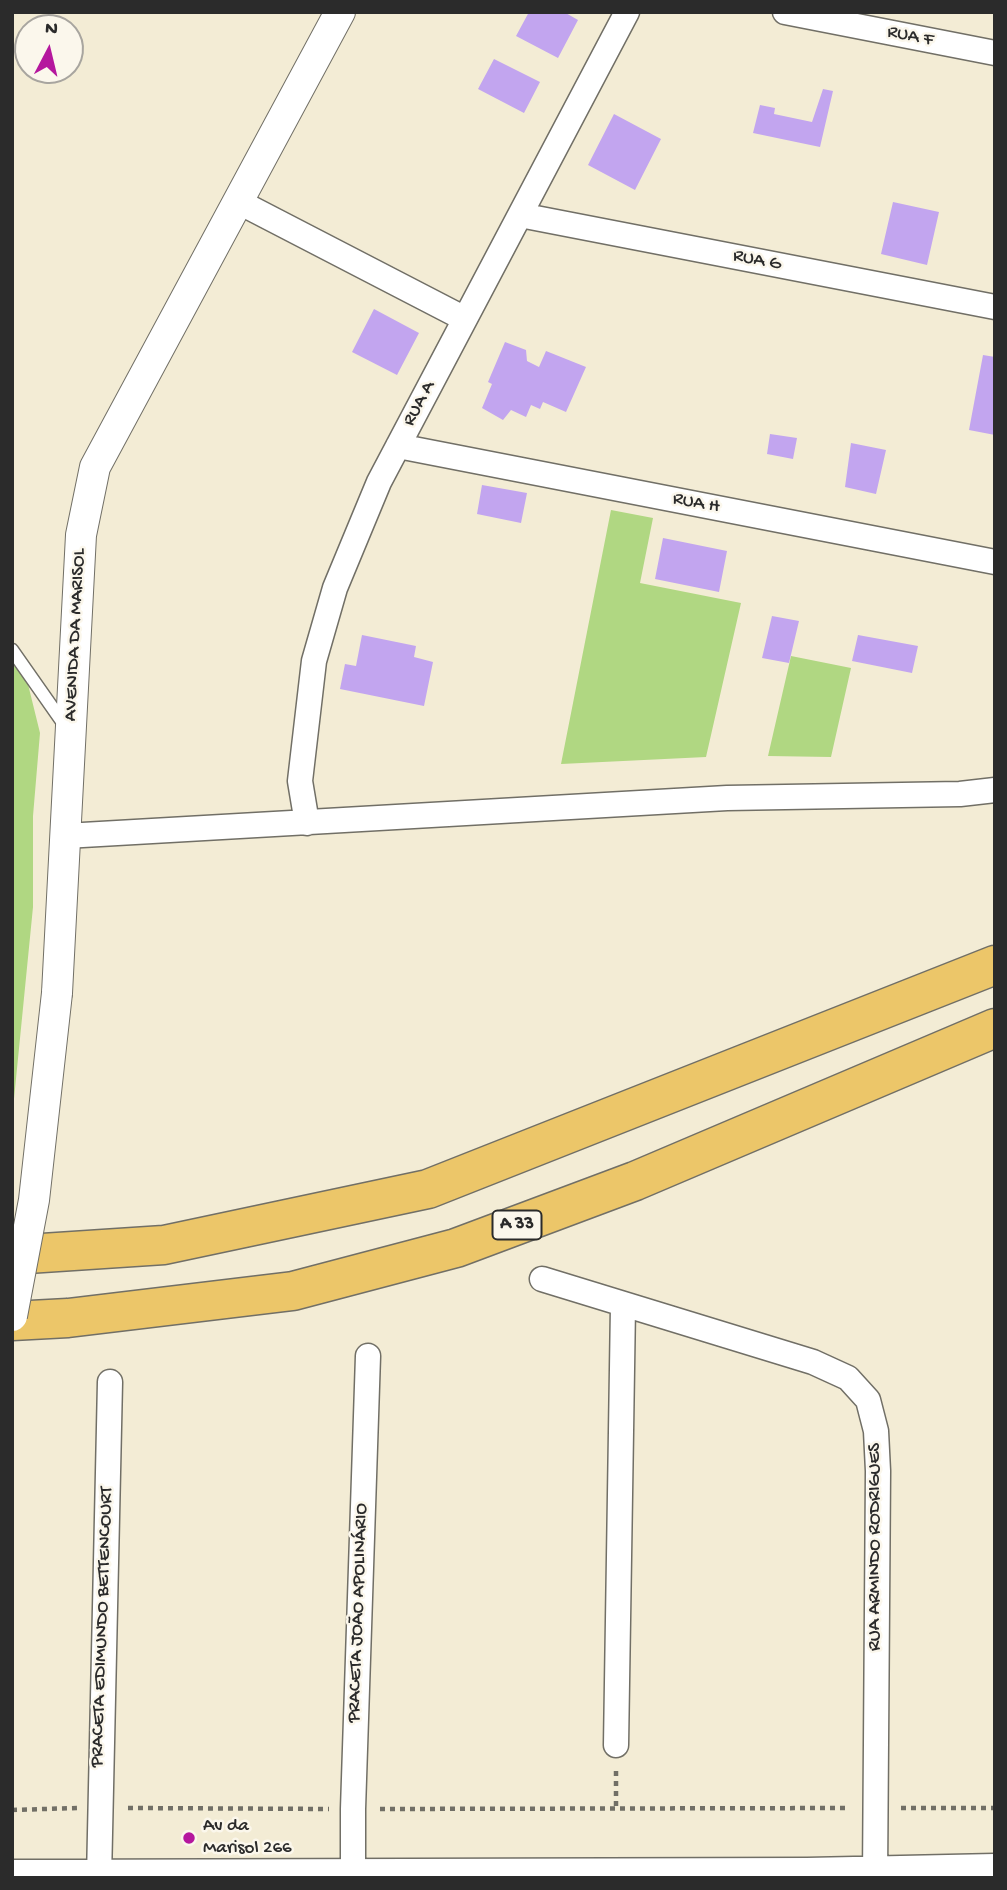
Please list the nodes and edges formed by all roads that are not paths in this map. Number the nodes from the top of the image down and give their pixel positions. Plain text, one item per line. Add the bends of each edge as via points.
1 (340, 12) edge
2 (627, 12) edge
3 (785, 12) edge
4 (995, 53) edge
5 (239, 202) junction
6 (520, 215) junction
7 (995, 307) edge
8 (466, 319) junction
9 (398, 446) junction
10 (995, 562) edge
11 (12, 650) edge
12 (71, 733) junction
13 (995, 790) edge
14 (307, 823) junction
15 (65, 835) junction
16 (995, 965) edge
17 (995, 1028) edge
18 (12, 1255) edge
19 (542, 1279) dead end
20 (623, 1306) junction
21 (12, 1319) edge
22 (368, 1356) dead end
23 (110, 1382) dead end
24 (615, 1745) road end
25 (995, 1867) edge
26 (12, 1872) edge
27 (875, 1873) edge
28 (353, 1874) edge
29 (99, 1875) edge

1 - 5 street, AVENIDA DA MARISOL
2 - 6 street, RUA A
3 - 4 street, RUA F
5 - 8 street
5 - 12 street, AVENIDA DA MARISOL via 96,467 81,535
6 - 7 street, RUA G
6 - 8 street, RUA A
8 - 9 street, RUA A
9 - 10 street, RUA H
9 - 14 street, RUA A via 335,588 314,661 300,781
11 - 12 lane
12 - 15 street, AVENIDA DA MARISOL
13 - 14 street via 727,798
14 - 15 street
15 - 21 street, AVENIDA DA MARISOL, bridge via 57,993 34,1200
16 - 18 highway via 428,1189 164,1245
17 - 21 highway, A 33 via 635,1181 456,1248 293,1291 68,1318
19 - 20 street, RUA ARMINDO RODRIGUES
20 - 24 street
20 - 27 street, RUA ARMINDO RODRIGUES via 813,1362 848,1378 868,1400 876,1431 878,1471
22 - 28 street, PRACETA JOÃO APOLINÁRIO
23 - 29 street, PRACETA EDIMUNDO BETTENCOURT
25 - 27 street
26 - 29 street
27 - 28 street
28 - 29 street

